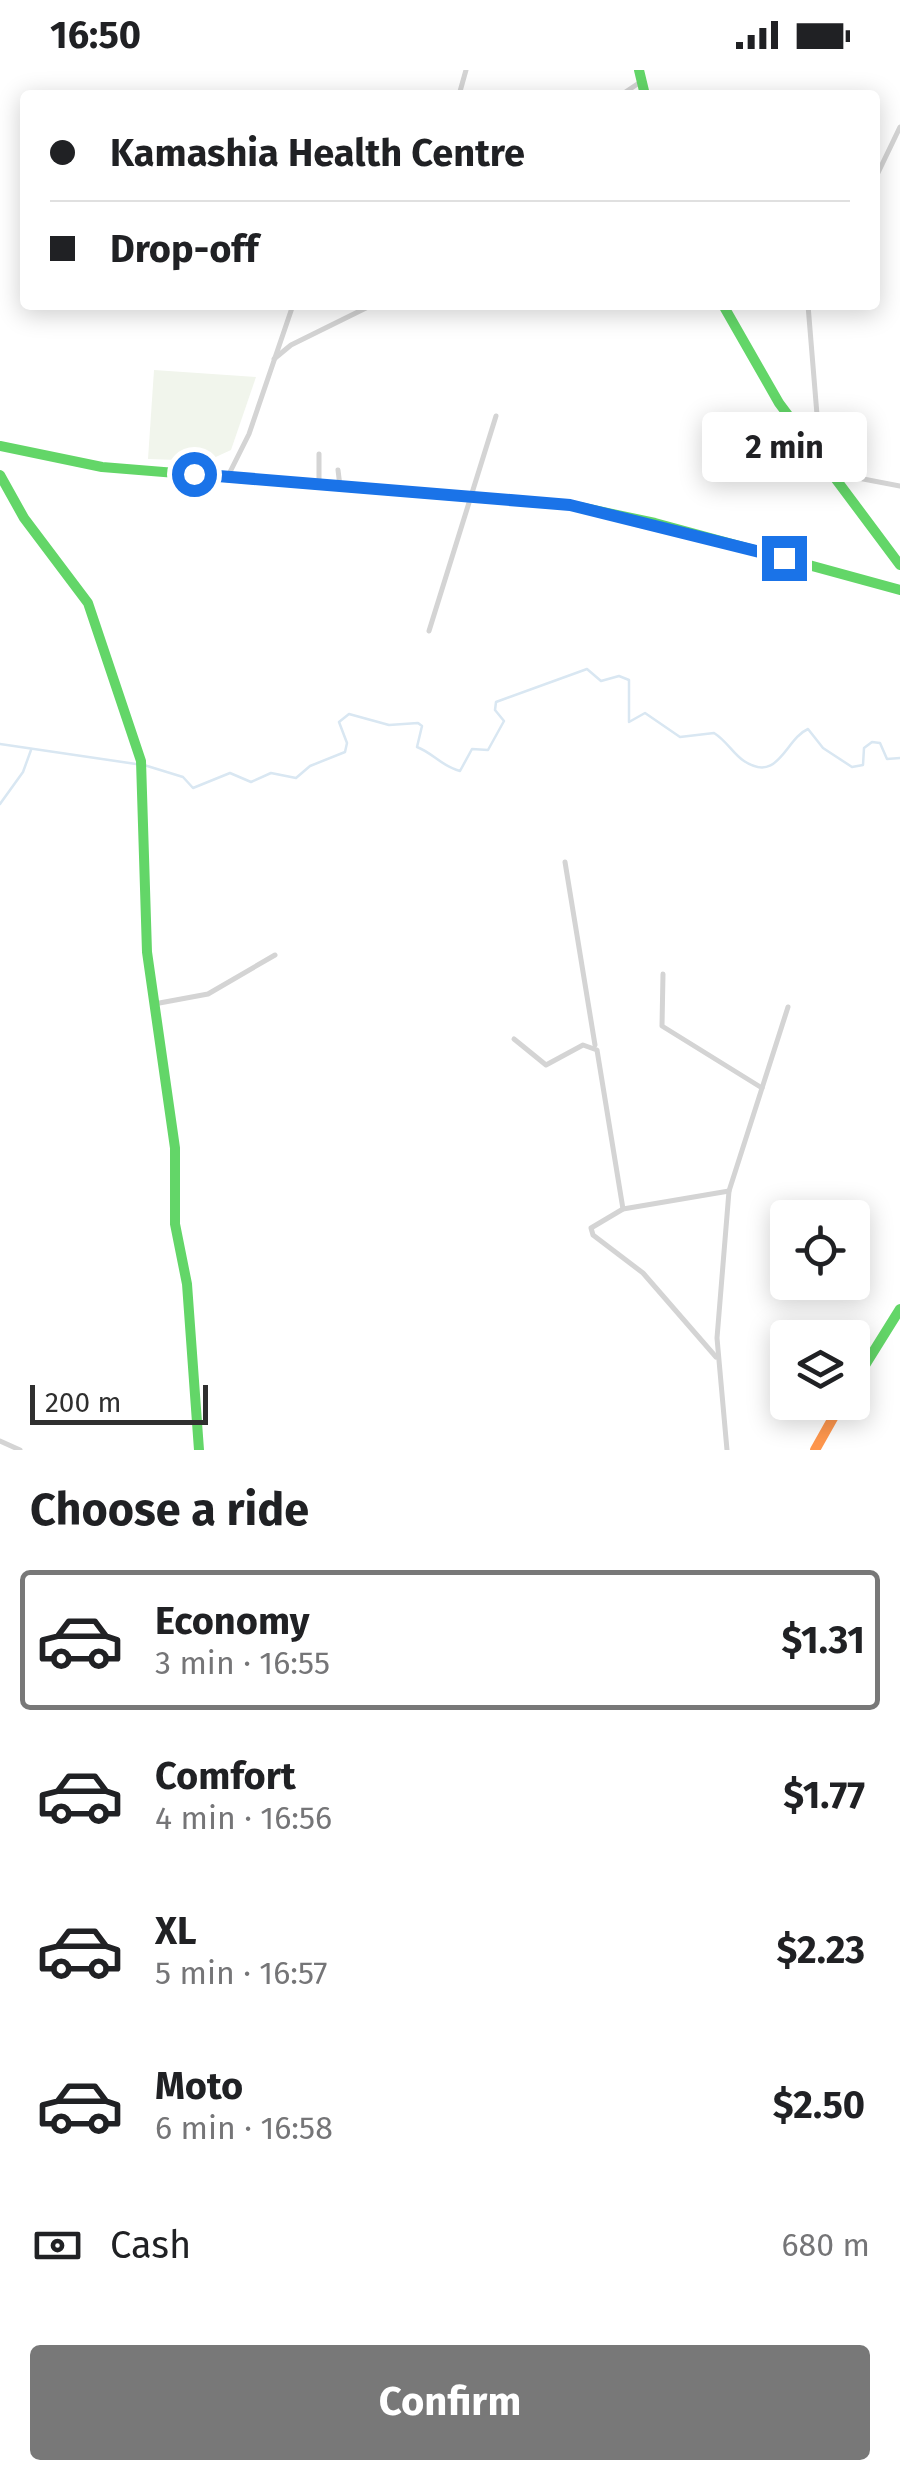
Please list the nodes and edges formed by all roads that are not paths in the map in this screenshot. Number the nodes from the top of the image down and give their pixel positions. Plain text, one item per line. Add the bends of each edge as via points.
1 (900, 127) edge
2 (880, 169) edge
3 (291, 310) edge
4 (362, 310) edge
5 (727, 310) edge
6 (808, 310) edge
7 (271, 361) junction
8 (496, 416) dead end
9 (807, 442) junction
10 (0, 446) edge
11 (319, 454) dead end
12 (338, 470) dead end
13 (0, 475) edge
14 (228, 476) junction
15 (836, 481) junction
16 (319, 484) junction
17 (340, 486) junction
18 (900, 486) edge
19 (472, 498) junction
20 (900, 565) edge
21 (900, 590) edge
22 (429, 631) dead end
23 (565, 862) dead end
24 (275, 956) dead end
25 (663, 974) dead end
26 (154, 1004) junction
27 (788, 1007) dead end
28 (514, 1039) dead end
29 (596, 1048) junction
30 (762, 1088) junction
31 (729, 1190) junction
32 (623, 1209) junction
33 (900, 1309) edge
34 (870, 1357) edge
35 (718, 1359) junction
36 (832, 1420) edge
37 (0, 1441) edge
38 (20, 1450) edge
39 (199, 1450) edge
40 (728, 1450) edge
41 (814, 1450) edge

1 - 2 street
3 - 7 street
4 - 7 street
5 - 9 street
6 - 9 street via 818,427
7 - 14 street
8 - 19 street
9 - 15 street
10 - 14 street via 74,464
11 - 16 street
12 - 17 street
13 - 26 street via 88,603 142,765
14 - 16 street
15 - 18 street
15 - 20 street
16 - 17 street
17 - 19 street
19 - 21 street via 614,514
19 - 22 street
23 - 29 street
24 - 26 street via 208,994
25 - 30 street via 662,1026
26 - 39 street via 174,1137
27 - 30 street
28 - 29 street via 546,1065 583,1045
29 - 32 street
30 - 31 street
31 - 32 street
31 - 35 street
32 - 35 street via 594,1224 591,1233 636,1266
33 - 34 street
35 - 40 street
36 - 41 street
37 - 38 street

